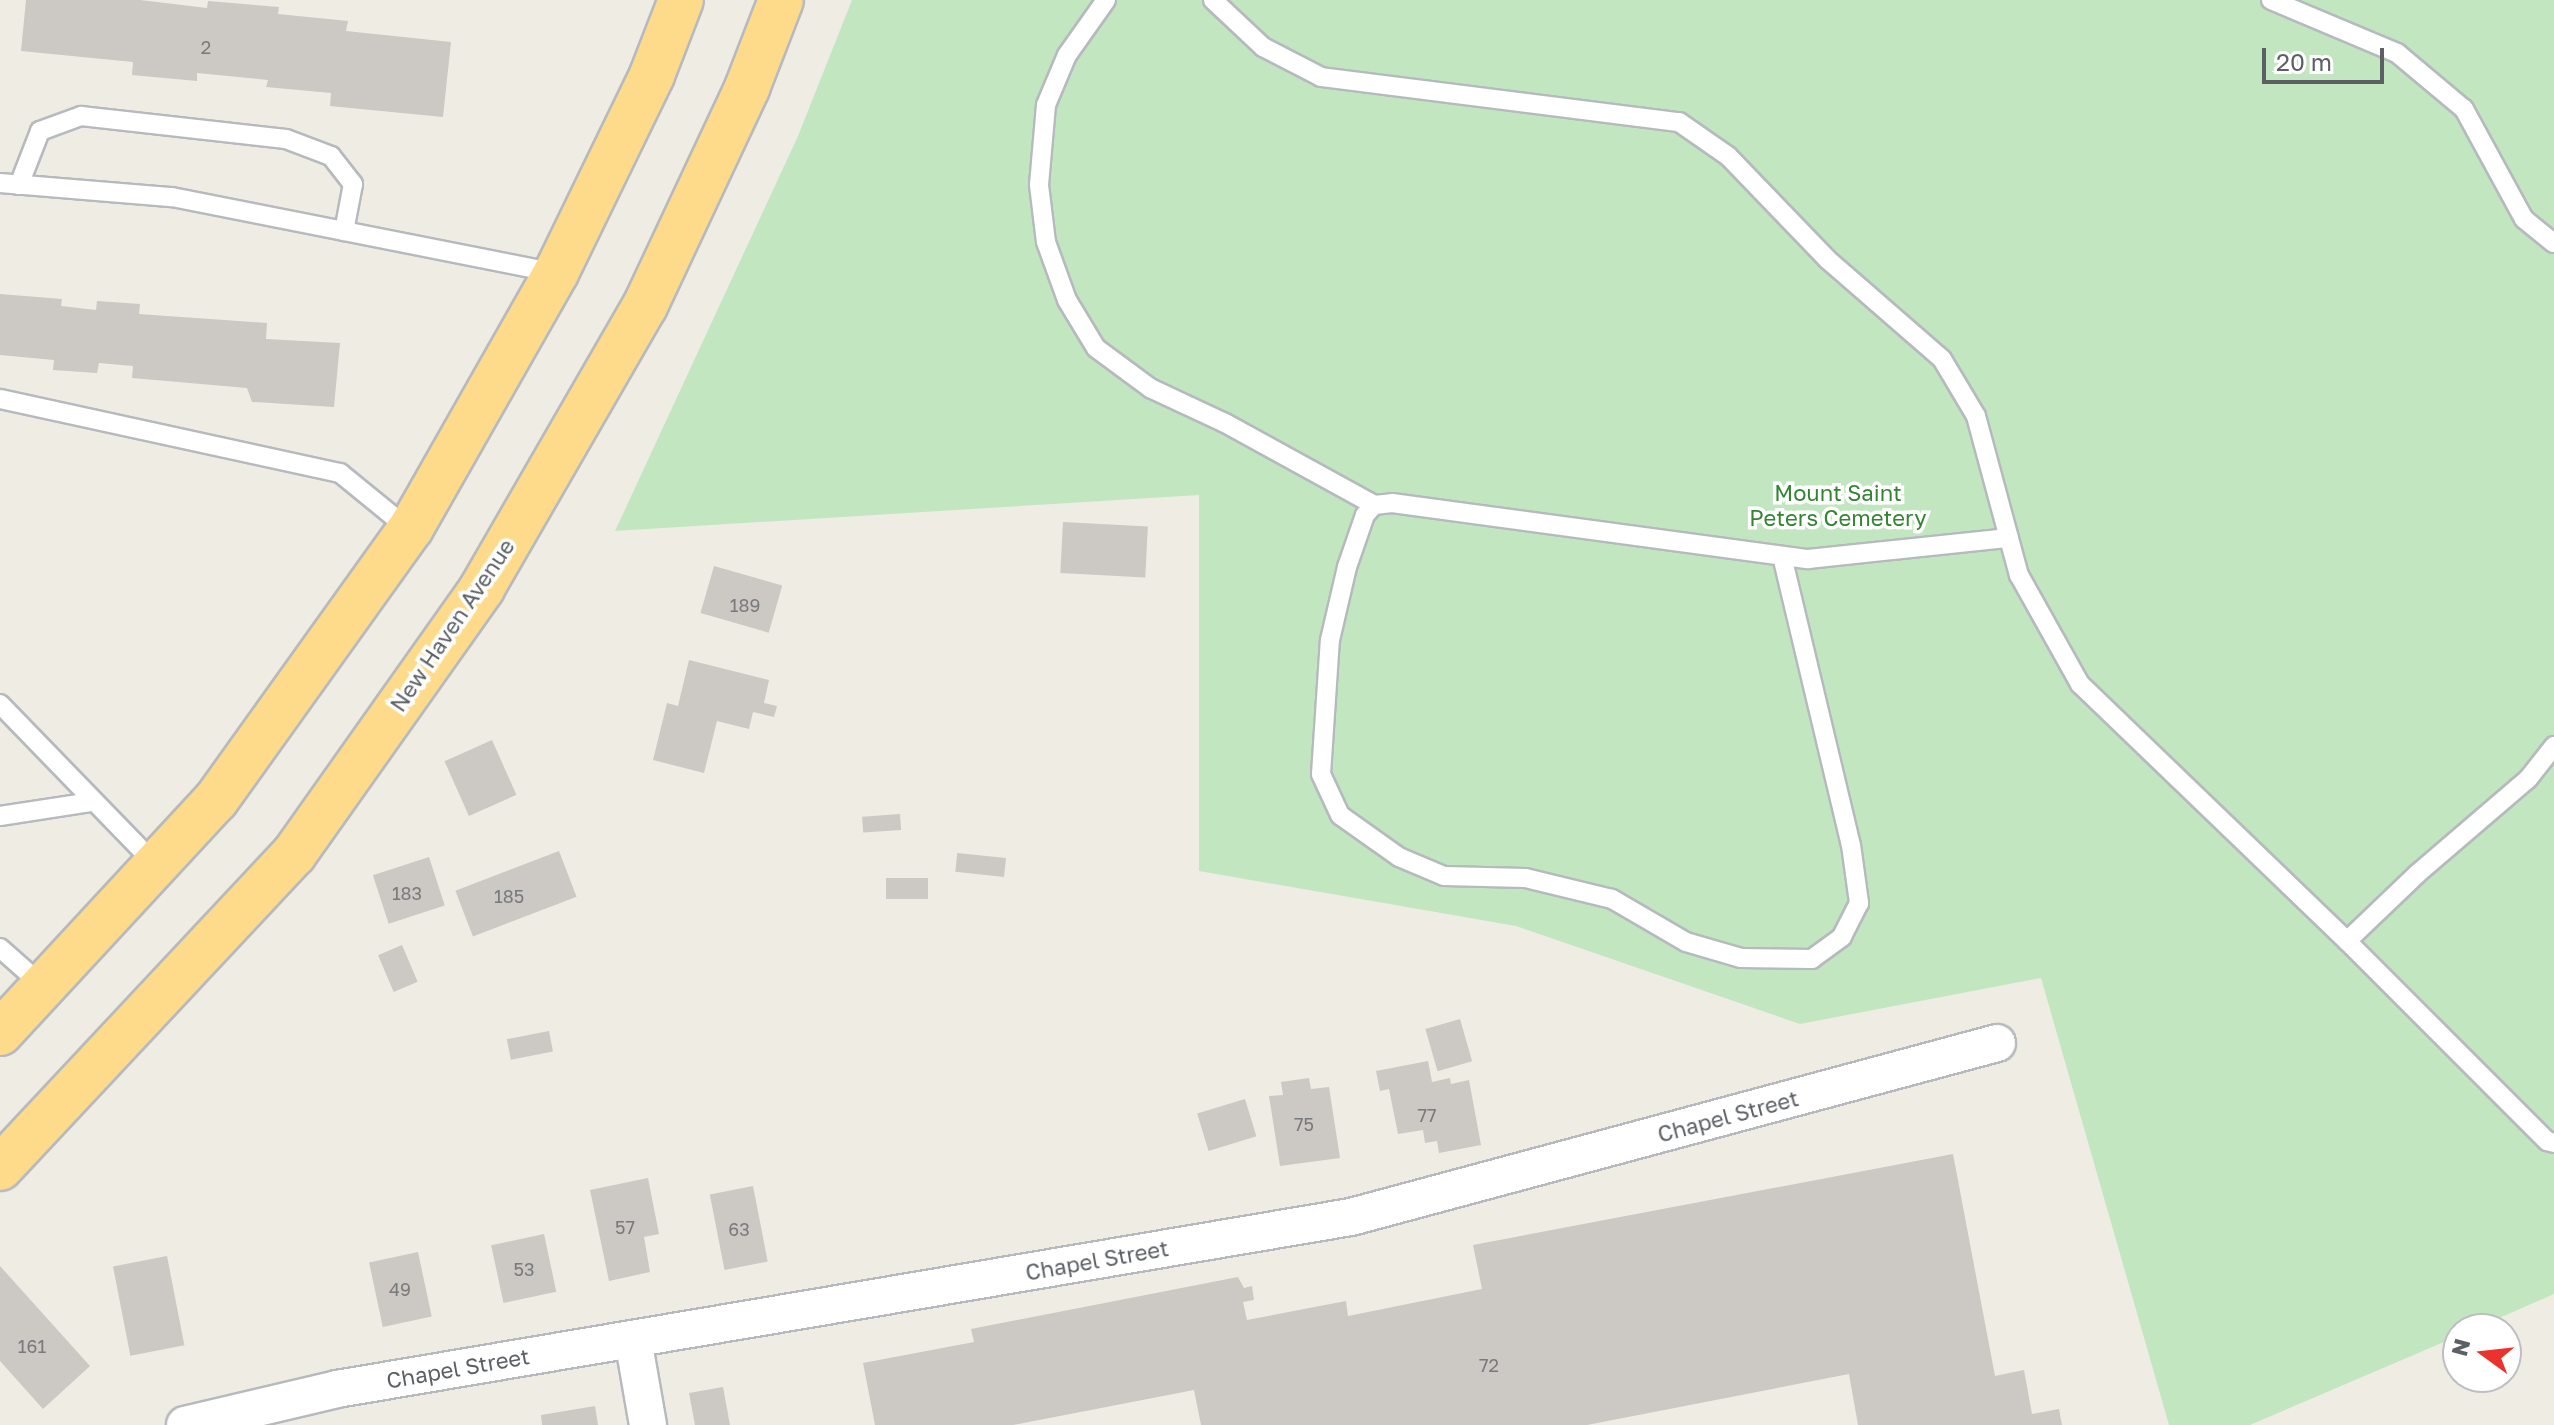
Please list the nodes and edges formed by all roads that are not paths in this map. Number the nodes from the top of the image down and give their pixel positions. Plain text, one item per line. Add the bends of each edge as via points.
1 (681, 0) edge
2 (781, 0) edge
3 (1106, 0) edge
4 (1213, 0) edge
5 (2271, 0) edge
6 (0, 183) edge
7 (19, 185) junction
8 (344, 231) junction
9 (2554, 243) edge
10 (556, 273) junction
11 (0, 399) edge
12 (1374, 505) junction
13 (410, 530) junction
14 (2009, 538) junction
15 (1782, 556) junction
16 (0, 704) edge
17 (2554, 746) edge
18 (92, 802) junction
19 (0, 816) edge
20 (156, 865) junction
21 (2347, 941) junction
22 (0, 948) edge
23 (43, 987) junction
24 (0, 1033) edge
25 (1997, 1043) dead end
26 (2554, 1143) edge
27 (0, 1168) edge
28 (633, 1339) junction
29 (185, 1425) edge
30 (648, 1425) edge

1 - 10 highway via 652,75
2 - 27 highway, New Haven Avenue via 747,88 645,306 482,588 294,854
3 - 12 lane via 1067,55 1046,105 1039,185 1046,242 1067,300 1096,348 1150,388
4 - 14 lane via 1263,47 1321,77 1679,122 1728,156 1827,259 1942,359 1976,416
5 - 9 lane via 2397,53 2464,109 2524,219
6 - 7 lane
7 - 8 lane via 172,197
7 - 8 lane via 40,131 81,116 286,139 331,156 353,184
8 - 10 lane
10 - 13 highway
11 - 13 lane via 340,473
12 - 15 lane via 1392,503
12 - 15 lane via 1365,515 1347,567 1330,640 1321,774 1340,815 1399,857 1444,876 1525,878 1612,899 1686,942 1741,958 1812,959 1842,937 1859,903 1851,845
13 - 20 highway via 216,800
14 - 15 lane via 1808,559
14 - 21 lane via 2019,575 2080,684
16 - 18 lane
17 - 21 lane via 2528,779
18 - 19 lane
18 - 20 lane
20 - 23 highway
21 - 26 lane
22 - 23 lane
23 - 24 highway
25 - 28 street, Chapel Street via 1351,1217
28 - 29 street, Chapel Street via 337,1389
28 - 30 street

